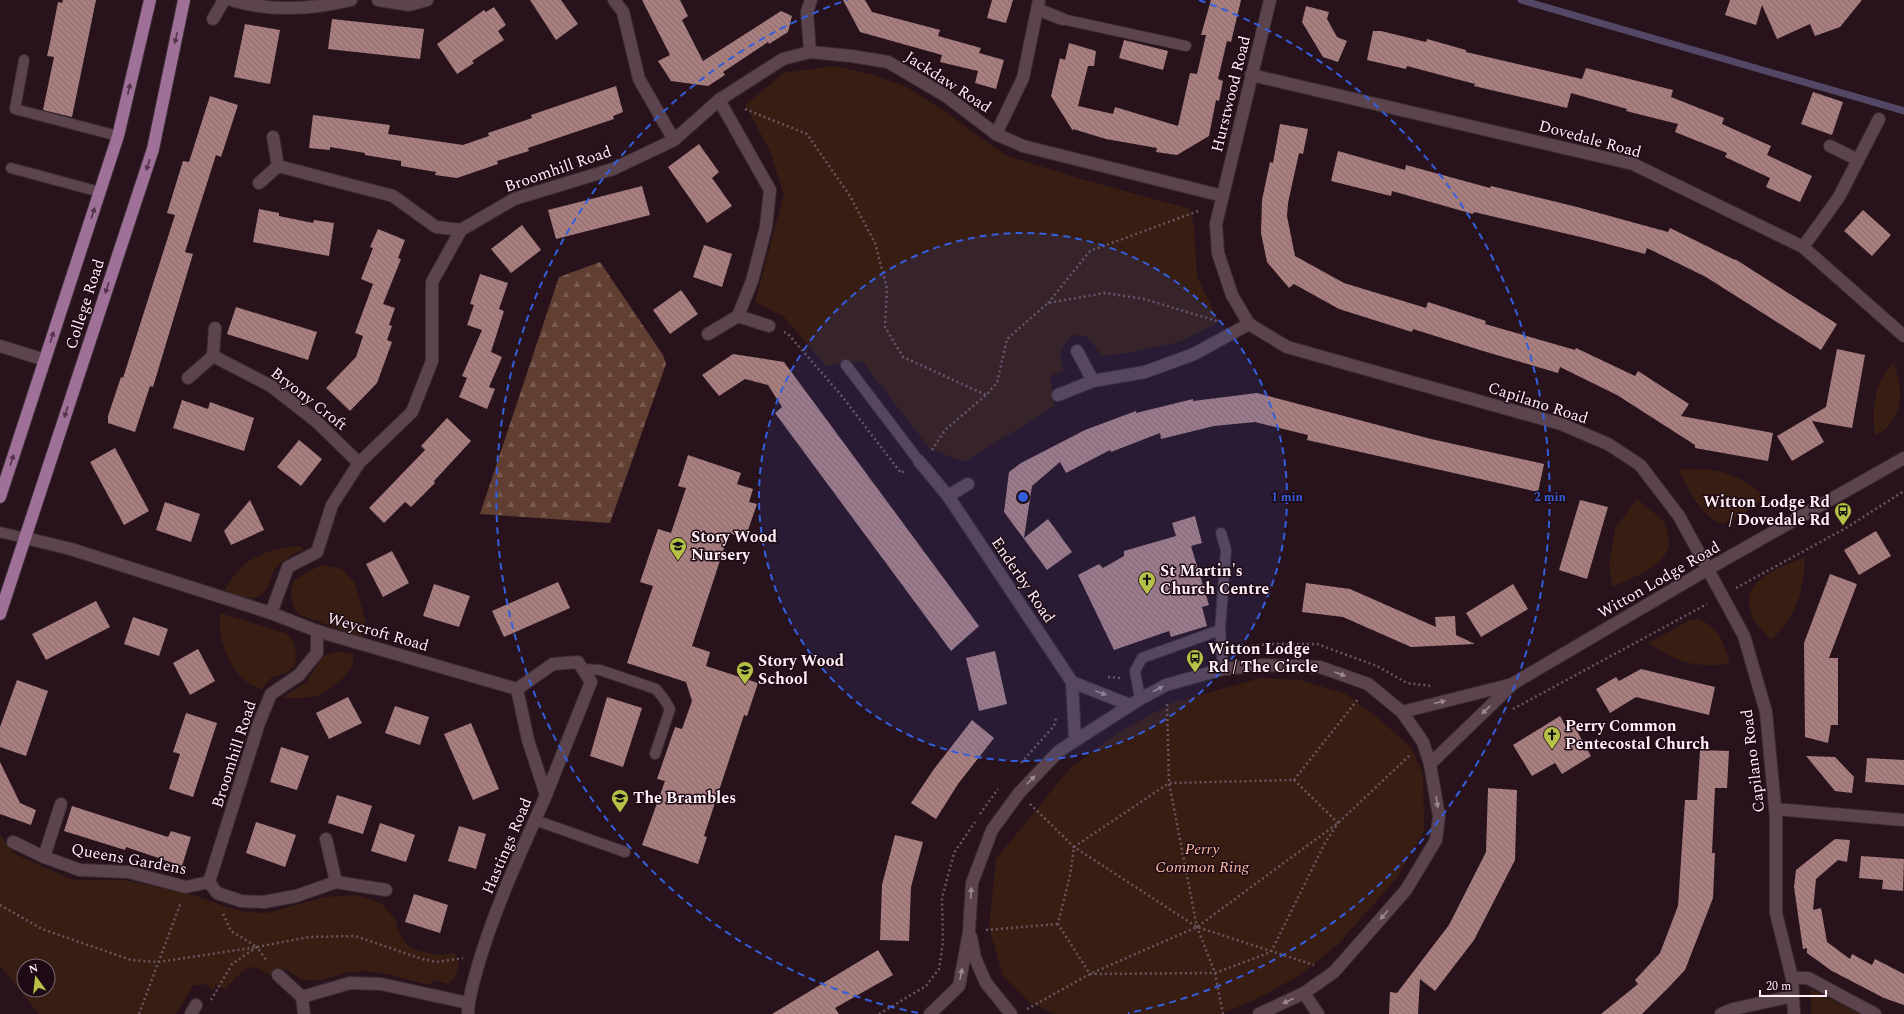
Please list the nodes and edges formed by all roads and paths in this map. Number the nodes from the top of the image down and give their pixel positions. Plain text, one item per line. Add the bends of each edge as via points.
1 (150, 0) edge
2 (184, 0) edge
3 (224, 0) edge
4 (231, 0) edge
5 (351, 0) edge
6 (378, 0) edge
7 (427, 0) edge
8 (614, 0) edge
9 (810, 0) edge
10 (1270, 0) edge
11 (1038, 5) edge
12 (213, 19) dead end
13 (1062, 19) joint
14 (1186, 46) dead end
15 (810, 52) junction
16 (24, 60) dead end
17 (1251, 75) junction
18 (719, 100) junction
19 (1879, 119) dead end
20 (996, 134) junction
21 (118, 136) junction
22 (273, 137) dead end
23 (674, 140) junction
24 (1830, 146) dead end
25 (1858, 160) junction
26 (278, 166) junction
27 (11, 168) dead end
28 (259, 183) dead end
29 (100, 192) junction
30 (1222, 200) junction
31 (461, 230) junction
32 (1802, 248) junction
33 (1048, 303) dead end
34 (738, 316) junction
35 (1249, 324) junction
36 (769, 326) joint
37 (215, 328) dead end
38 (708, 334) dead end
39 (1904, 337) edge
40 (0, 346) edge
41 (1078, 351) dead end
42 (213, 356) junction
43 (45, 360) junction
44 (846, 365) dead end
45 (188, 378) dead end
46 (1093, 380) junction
47 (986, 395) dead end
48 (1058, 396) dead end
49 (1904, 458) edge
50 (919, 461) junction
51 (360, 462) junction
52 (968, 484) dead end
53 (1904, 491) edge
54 (948, 496) junction
55 (0, 498) edge
56 (0, 532) edge
57 (1221, 533) dead end
58 (25, 538) junction
59 (1708, 569) junction
60 (1722, 595) junction
61 (271, 613) junction
62 (0, 614) edge
63 (1220, 630) junction
64 (317, 631) junction
65 (1221, 649) junction
66 (1223, 669) junction
67 (583, 670) junction
68 (1136, 679) junction
69 (1072, 682) junction
70 (1368, 684) junction
71 (1514, 684) junction
72 (1166, 685) junction
73 (1084, 687) junction
74 (517, 689) junction
75 (1073, 697) junction
76 (1450, 700) junction
77 (1135, 702) junction
78 (1402, 712) junction
79 (1508, 712) dead end
80 (1075, 740) junction
81 (1423, 742) junction
82 (655, 754) dead end
83 (1430, 764) junction
84 (1017, 768) dead end
85 (1294, 780) junction
86 (1169, 783) junction
87 (1002, 785) dead end
88 (1019, 793) junction
89 (546, 795) junction
90 (61, 804) dead end
91 (1775, 809) junction
92 (535, 820) junction
93 (1904, 820) edge
94 (1338, 823) junction
95 (326, 839) dead end
96 (12, 842) dead end
97 (1074, 847) junction
98 (625, 852) dead end
99 (44, 857) junction
100 (209, 882) junction
101 (336, 882) junction
102 (186, 887) junction
103 (386, 890) dead end
104 (0, 905) edge
105 (222, 910) dead end
106 (1058, 924) junction
107 (1197, 926) junction
108 (969, 932) junction
109 (257, 947) junction
110 (1271, 952) junction
111 (481, 956) junction
112 (158, 962) junction
113 (1334, 972) junction
114 (1216, 973) junction
115 (1090, 974) junction
116 (278, 975) joint
117 (1792, 978) junction
118 (1304, 994) junction
119 (1793, 996) junction
120 (302, 997) junction
121 (193, 1009) edge
122 (468, 1009) edge
123 (1024, 1010) dead end
124 (138, 1014) edge
125 (304, 1014) edge
126 (879, 1014) edge
127 (930, 1014) edge
128 (1011, 1014) edge
129 (1223, 1014) edge
130 (1259, 1014) edge
131 (1318, 1014) edge
132 (1721, 1014) edge
133 (1794, 1014) edge
134 (1875, 1014) edge

21 -> 1 main road, College Road
2 -> 58 main road, College Road via 154,149
3 - 12 street
4 - 5 street via 250,6 281,9 324,7
6 - 7 street via 409,5
8 - 23 street via 623,12 640,79
9 - 15 street via 807,12
10 - 17 street, Hurstwood Road
11 - 13 street
11 - 20 street via 1023,78
13 - 14 lane
15 - 18 street, Jackdaw Road via 783,58
15 - 20 street, Jackdaw Road via 888,62 946,96
16 - 21 lane via 15,109
17 - 30 street, Hurstwood Road
17 - 32 street, Dovedale Road via 1633,164
18 - 23 street, Jackdaw Road
18 - 34 street via 770,190 766,227 752,280
18 - 47 path via 807,134 850,196 875,243 887,288 884,327 903,357
19 - 25 street
20 - 30 street, Jackdaw Road via 1023,146
21 - 29 main road, College Road
22 - 26 street
23 - 31 street, Broomhill Road via 612,169 514,199
24 - 25 street
25 - 32 street via 1839,197
26 - 28 street
26 - 31 street via 392,196 436,227
27 - 29 lane
43 -> 29 main road, College Road
30 - 33 path via 1090,251
30 - 35 street, Capilano Road via 1216,224 1218,253 1232,295
31 - 51 street via 432,282 432,361 412,412
32 - 39 street, Dovedale Road
34 - 36 street
34 - 38 street
35 - 46 street via 1194,354 1145,372
35 - 59 street, Capilano Road via 1287,347 1561,424 1608,444 1640,465 1679,516
36 - 50 path via 788,334 841,395 901,473
37 - 42 street
40 - 43 street
41 - 46 street
42 - 45 street
42 - 51 street, Bryony Croft via 271,386 317,422
55 -> 43 main road, College Road
44 - 50 lane, Enderby Road
46 - 48 street
49 - 59 street, Witton Lodge Road
50 - 54 street, Enderby Road
51 - 61 street via 332,505 317,552 288,567
52 - 54 street
53 - 60 path via 1846,528
54 - 69 street, Enderby Road
56 - 58 lane
57 - 63 lane via 1226,550
58 - 61 street, Weycroft Road via 71,549
58 - 62 main road, College Road
59 - 60 street, Capilano Road
59 - 71 street, Witton Lodge Road
60 - 79 path
60 - 91 street, Capilano Road via 1744,636 1766,712
61 - 64 street, Weycroft Road
63 - 65 lane
63 - 68 lane via 1142,658 1134,671
64 - 74 street, Weycroft Road
64 - 100 street, Broomhill Road via 317,653 298,675 271,694 259,723
65 - 66 lane
65 - 76 path via 1269,644 1317,644 1376,666 1407,683 1444,687
66 -> 70 street via 1263,665 1320,666
66 - 72 street
67 - 74 street via 578,662 553,664
67 - 82 lane via 600,670 656,689 670,709
67 - 89 street via 591,682
68 - 73 path via 1099,676
68 - 77 lane
69 - 73 street
69 - 75 street, Enderby Road
70 - 78 street
70 - 85 path
71 - 76 street, Witton Lodge Road
71 -> 83 street, Witton Lodge Road
77 -> 72 street
72 - 86 path
73 -> 77 street
74 - 89 street, Hastings Road via 528,740
75 - 80 street, Enderby Road
75 - 84 path via 1059,704 1054,726
78 -> 76 street, Witton Lodge Road
77 - 80 street
78 - 81 street
88 -> 80 street via 1059,751
81 - 83 street
81 - 94 path
83 -> 113 street via 1439,816 1436,840 1406,890
85 - 86 path
85 - 94 path
86 - 97 path
86 - 107 path
87 - 126 path via 991,797 954,853 942,898 943,942 939,969 926,986
88 - 97 path
108 -> 88 street via 972,883 992,830
89 - 92 street, Hastings Road
90 - 99 street, Queens Gardens
91 - 93 street
91 - 117 street, Capilano Road via 1776,913
92 - 98 lane
92 - 111 street, Hastings Road via 503,895
94 - 107 path
94 - 110 path
95 - 101 street
96 - 99 street, Queens Gardens
97 - 106 path
97 - 107 path
99 - 102 street, Queens Gardens via 80,870 128,872
100 - 101 street via 217,893 241,901 264,902 296,896
100 - 102 street, Queens Gardens
101 - 103 street
102 - 112 path
104 - 112 path via 42,929 131,960
105 - 109 path via 231,930
106 - 108 path
106 - 115 path
107 - 110 path
107 - 114 path
107 - 115 path
127 -> 108 street via 959,986
108 - 128 street via 975,958 986,983
109 - 111 path via 309,936 355,936 437,962
109 - 112 path
109 - 116 path
109 - 121 path via 232,964 212,1000
110 - 113 path
110 - 114 path
111 - 122 street, Hastings Road
112 - 124 path
113 - 118 street
114 - 115 path
114 - 129 path
115 - 123 path
116 - 120 street
117 - 119 street, Capilano Road
117 - 134 street via 1808,978
118 -> 130 street
118 - 131 street
119 - 132 street
119 - 133 street, Capilano Road
120 - 122 street via 350,983 381,984
120 - 125 street

